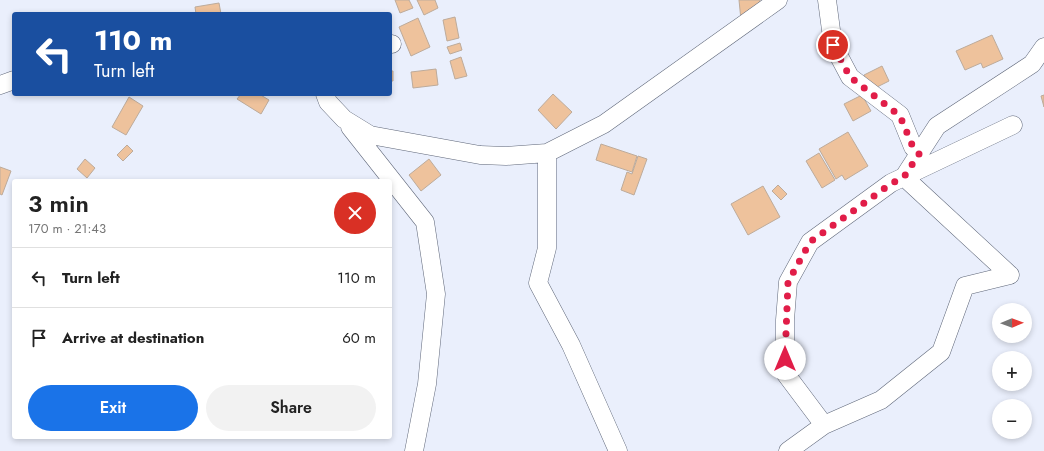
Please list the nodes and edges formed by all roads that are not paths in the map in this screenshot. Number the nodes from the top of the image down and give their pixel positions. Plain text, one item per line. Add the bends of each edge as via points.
1 (778, 0) edge
2 (827, 0) edge
3 (1044, 47) edge
4 (12, 81) edge
5 (0, 85) edge
6 (326, 96) edge
7 (344, 119) junction
8 (1013, 125) dead end
9 (547, 153) junction
10 (919, 154) junction
11 (904, 177) junction
12 (391, 179) edge
13 (392, 180) edge
14 (824, 425) junction
15 (414, 451) edge
16 (618, 451) edge
17 (788, 451) edge

1 - 9 street via 604,124
2 - 10 street via 833,45 850,77 900,116 913,147
3 - 10 street via 1032,64 937,126
4 - 5 street
6 - 7 street
7 - 9 street via 370,134 480,156
7 - 12 street
8 - 11 street
9 - 16 street via 547,248 538,283 571,345
10 - 11 street
11 - 14 street via 810,242 788,282 785,320 786,373
11 - 14 street via 1010,275 965,286 941,352 881,400
13 - 15 street via 425,222 436,294 427,384
14 - 17 street

